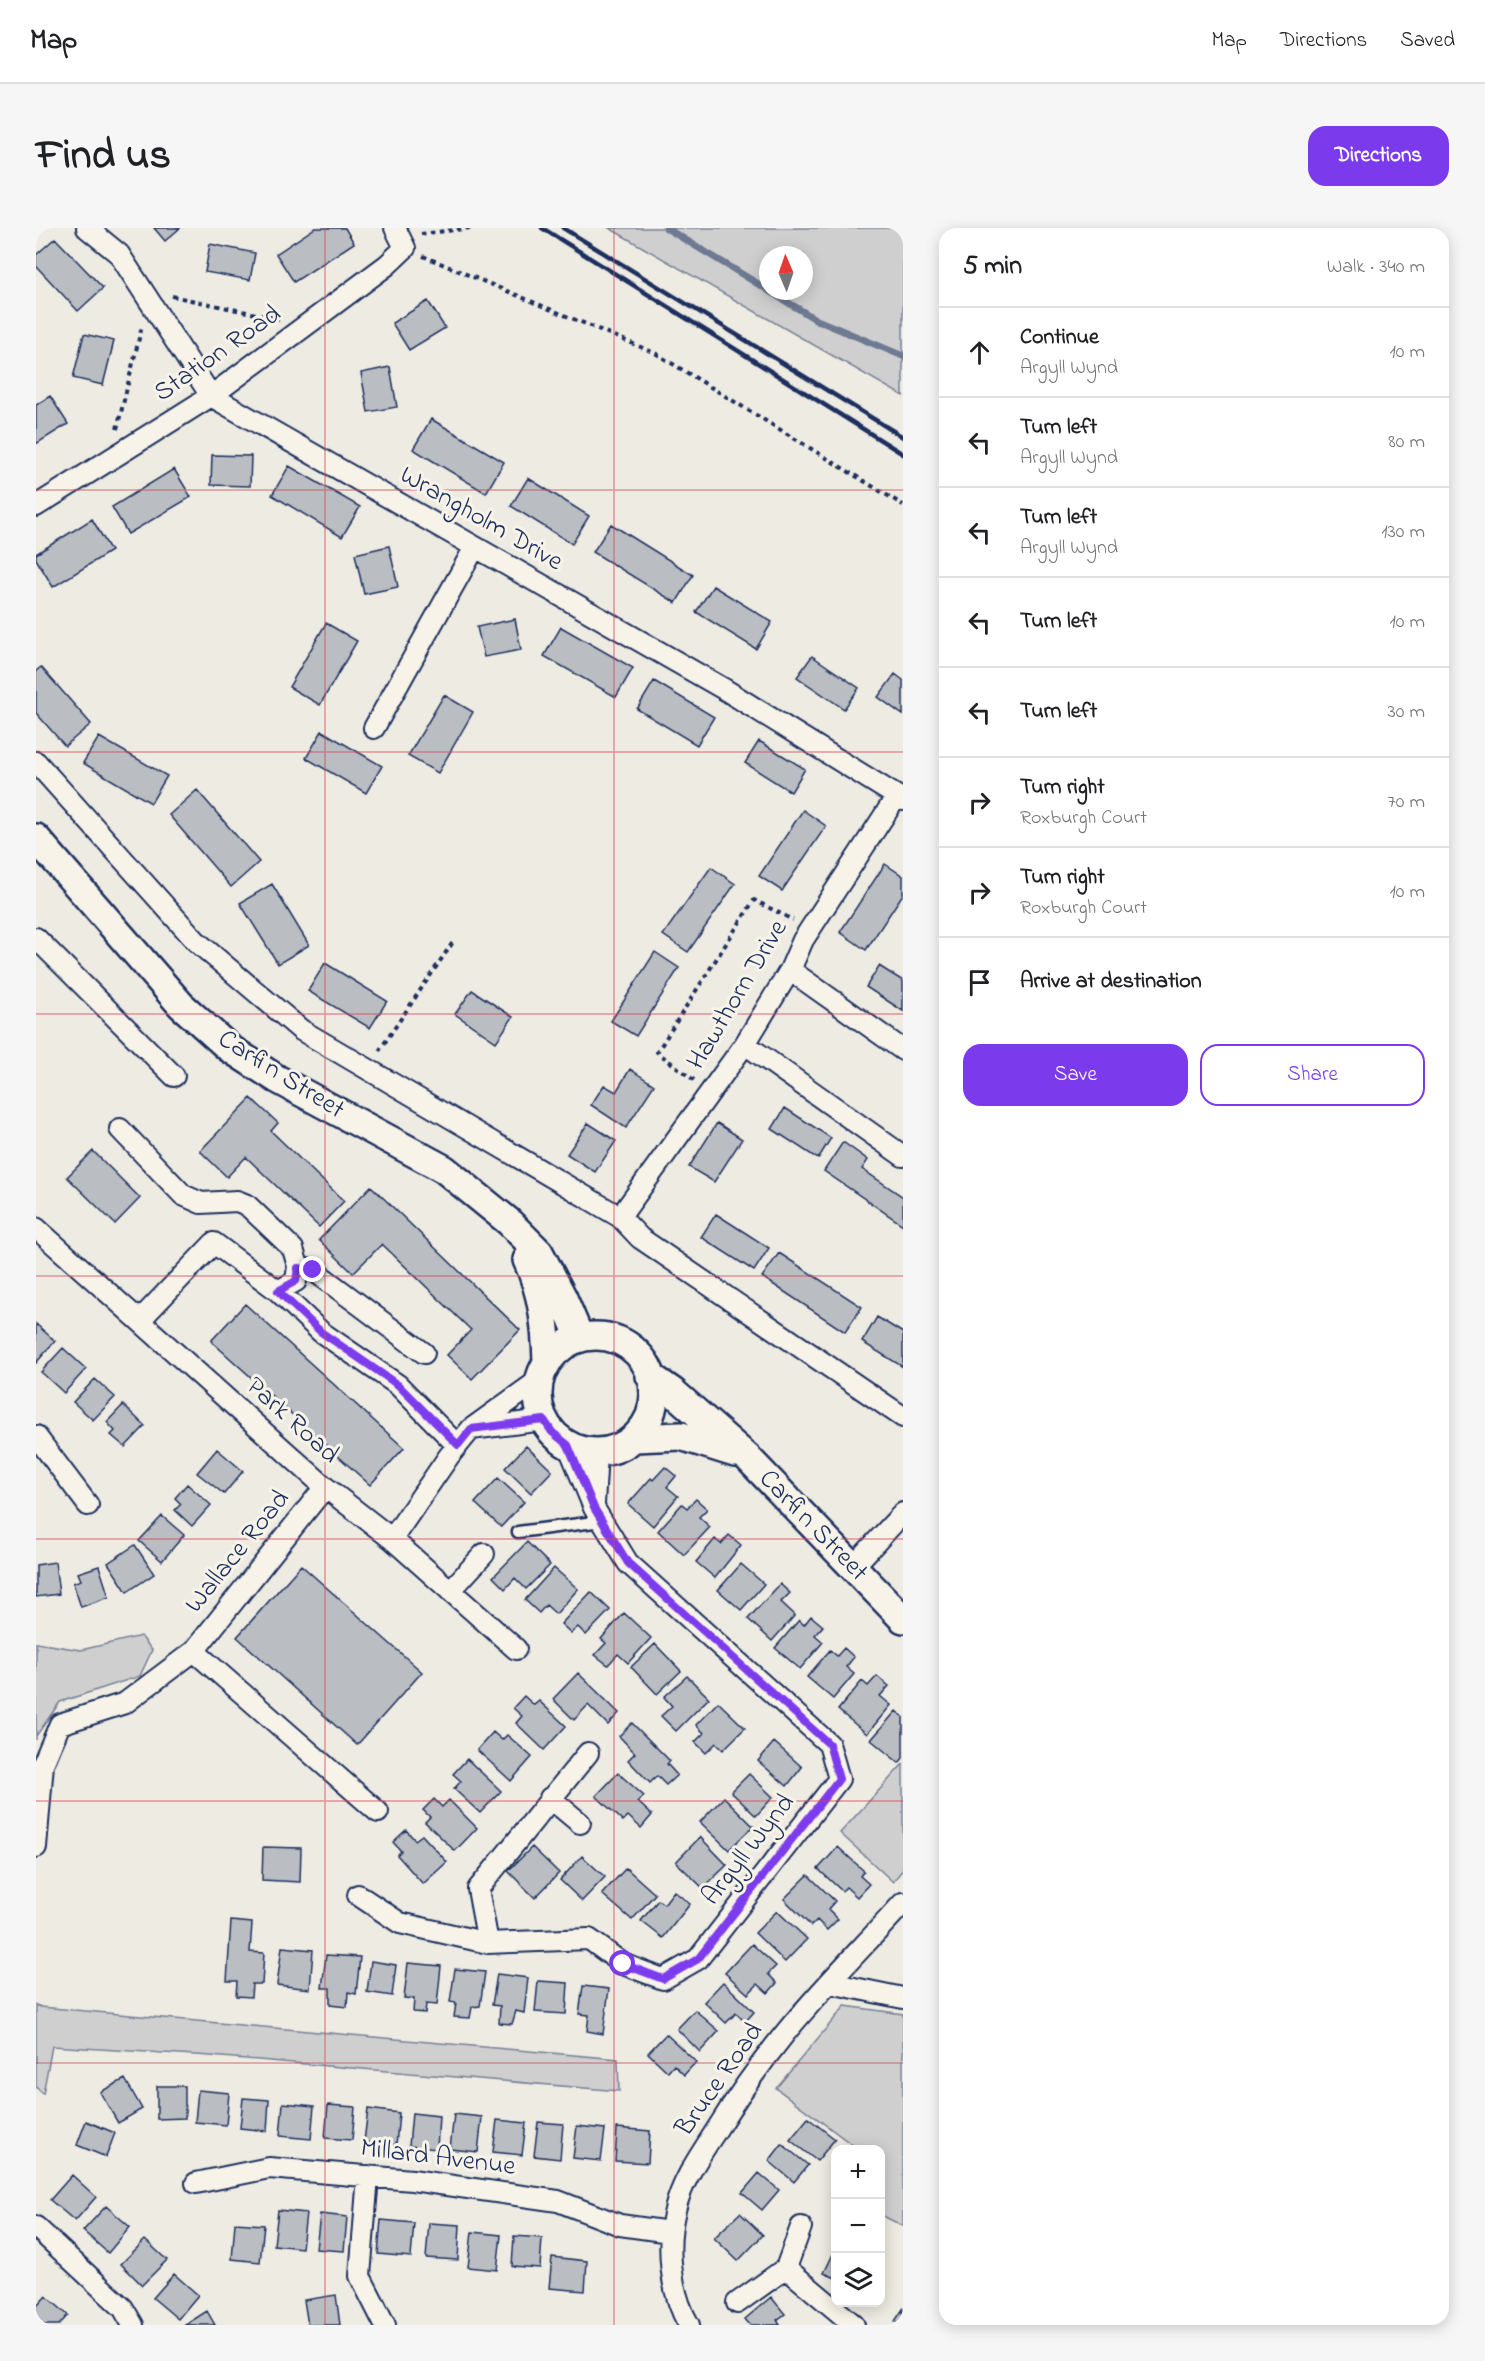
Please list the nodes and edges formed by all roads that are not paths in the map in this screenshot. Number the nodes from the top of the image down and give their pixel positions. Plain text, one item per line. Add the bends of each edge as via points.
1 (87, 228) edge
2 (400, 237) edge
3 (211, 396) junction
4 (36, 506) edge
5 (475, 547) junction
6 (374, 728) dead end
7 (36, 762) edge
8 (900, 798) edge
9 (36, 838) edge
10 (36, 938) edge
11 (790, 970) junction
12 (746, 1044) junction
13 (903, 1050) edge
14 (174, 1076) dead end
15 (120, 1129) dead end
16 (903, 1156) edge
17 (620, 1218) junction
18 (508, 1221) junction
19 (36, 1228) edge
20 (298, 1268) junction
21 (278, 1291) junction
22 (140, 1320) junction
23 (580, 1338) junction
24 (424, 1353) dead end
25 (543, 1372) junction
26 (650, 1376) junction
27 (903, 1417) edge
28 (544, 1420) junction
29 (471, 1429) junction
30 (36, 1436) edge
31 (635, 1438) junction
32 (458, 1445) junction
33 (568, 1445) junction
34 (597, 1453) junction
35 (748, 1458) junction
36 (325, 1487) junction
37 (88, 1505) dead end
38 (903, 1513) edge
39 (598, 1514) junction
40 (519, 1532) dead end
41 (392, 1539) junction
42 (484, 1554) dead end
43 (852, 1568) junction
44 (450, 1591) junction
45 (903, 1619) edge
46 (516, 1649) dead end
47 (194, 1651) junction
48 (588, 1753) dead end
49 (550, 1798) junction
50 (378, 1812) dead end
51 (580, 1823) dead end
52 (36, 1847) edge
53 (358, 1895) dead end
54 (903, 1903) edge
55 (488, 1943) junction
56 (830, 1983) junction
57 (903, 1998) edge
58 (368, 2176) junction
59 (196, 2183) dead end
60 (801, 2227) dead end
61 (36, 2228) edge
62 (670, 2232) junction
63 (786, 2268) junction
64 (737, 2303) dead end
65 (133, 2325) edge
66 (385, 2325) edge
67 (689, 2325) edge
68 (854, 2325) edge

1 - 3 street, Wrangholm Drive via 119,254
2 - 3 street, Station Road via 387,265
3 - 4 street, Station Road
3 - 5 street, Wrangholm Drive
5 - 6 street
5 - 8 street, Wrangholm Drive via 724,689
7 - 17 street via 196,941 301,1030
8 - 11 street, Hawthorn Drive via 809,929
9 - 18 main road, Carfin Street via 181,1005 229,1048 277,1080 444,1169
10 - 14 street
11 - 12 street, Hawthorn Drive
11 - 13 street
12 - 16 street
12 - 17 street, Hawthorn Drive
15 - 20 street via 183,1195 201,1203 237,1201 246,1205 293,1250
17 - 27 street via 639,1238
18 - 23 main road, Carfin Street via 539,1252
18 - 25 main road, Carfin Street via 535,1277 545,1318
19 - 22 street, Park Road
20 - 21 street via 296,1281
20 - 24 street via 313,1270
21 - 22 street via 214,1243
21 - 32 street via 321,1332 398,1385
22 - 36 street, Park Road
23 - 25 main road via 565,1344
23 - 26 main road via 596,1336 624,1342 640,1355
25 - 28 main road via 538,1400
25 - 29 street
26 - 31 main road via 655,1392 652,1412
26 - 35 main road, Carfin Street
28 - 29 street
28 - 33 main road
29 - 32 street
30 - 37 street
31 - 34 main road via 618,1448
31 - 35 main road, Carfin Street via 681,1436
32 - 41 street
33 - 34 main road
33 - 39 street, Argyll Wynd
34 - 39 street
35 - 43 main road, Carfin Street
36 - 41 street, Park Road
36 - 47 street, Wallace Road
38 - 43 street
39 - 40 lane
39 - 55 street, Argyll Wynd via 628,1563 829,1744 839,1779 698,1959 663,1979 623,1964 589,1939
41 - 44 street, Park Road
42 - 44 street
43 - 45 main road, Carfin Street
44 - 46 street, Park Road
47 - 50 street
47 - 52 street, Wallace Road via 125,1702 60,1724 43,1764
48 - 49 street
49 - 51 street
49 - 55 street via 478,1889
53 - 55 street, Argyll Wynd via 400,1923
54 - 56 street, Bruce Road
56 - 57 street
56 - 62 street, Bruce Road via 787,2031 706,2145 685,2182
58 - 59 street, Millard Avenue via 268,2168
58 - 62 street, Millard Avenue via 558,2201 620,2225
58 - 66 street via 360,2276
60 - 63 street
61 - 65 street via 123,2308
62 - 67 street, Bruce Road via 672,2273
63 - 64 street
63 - 68 street

